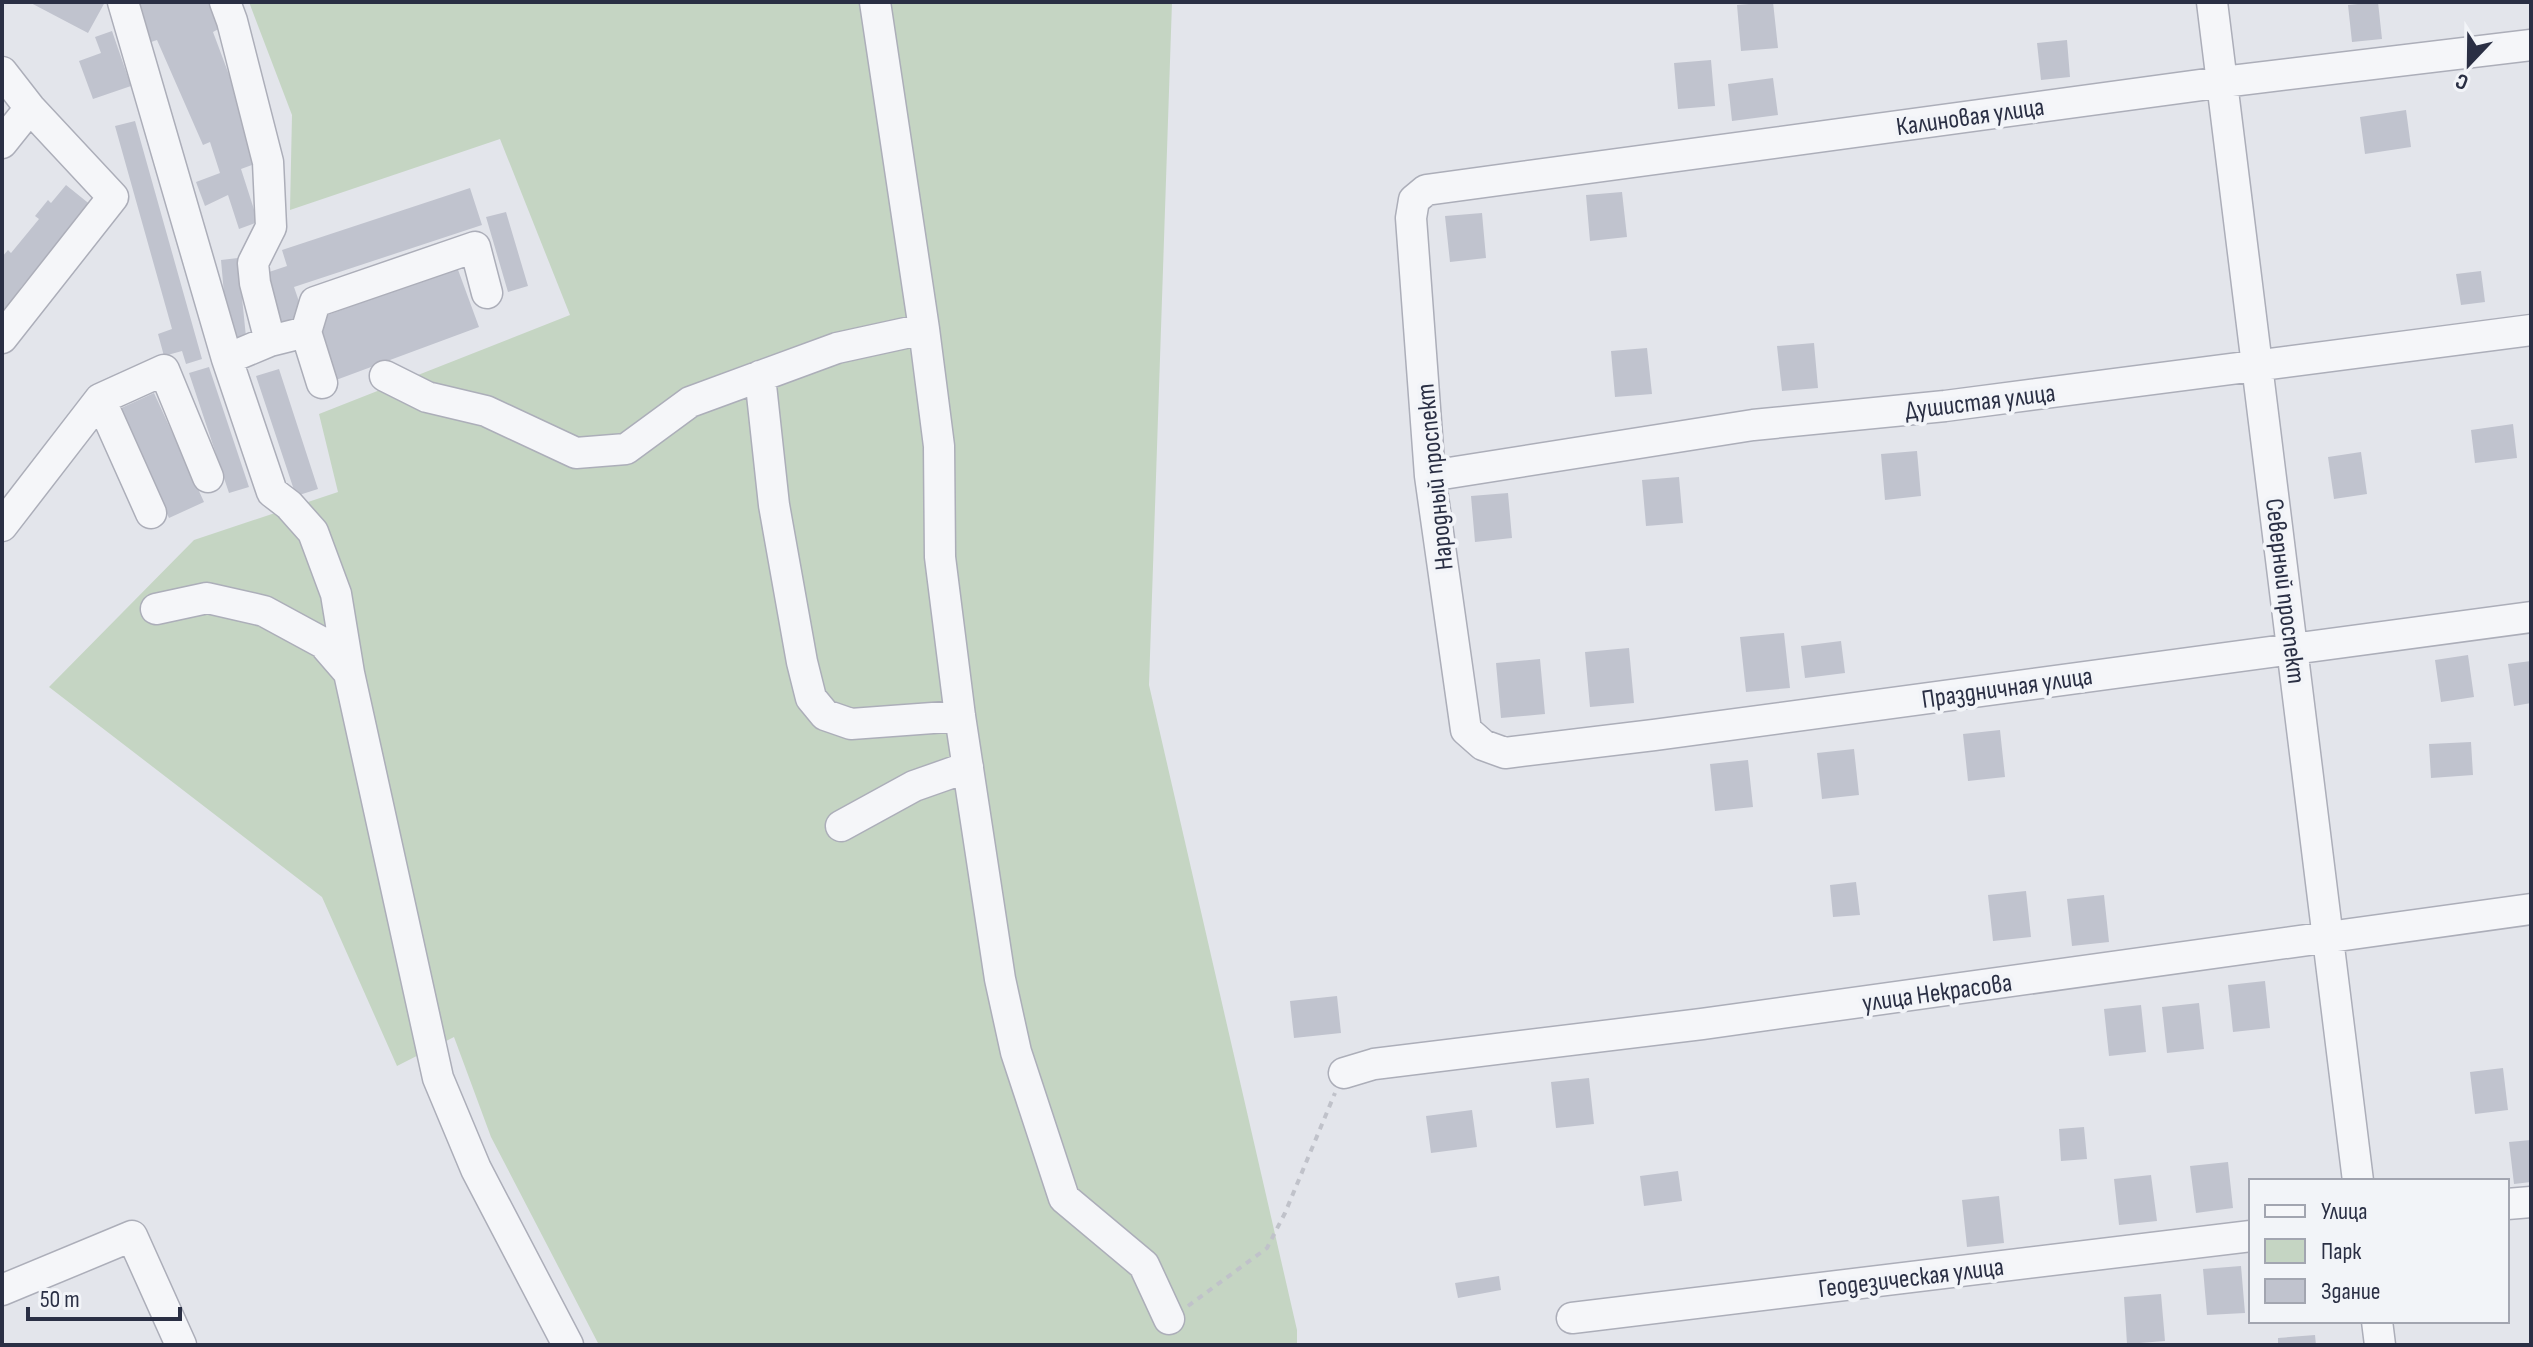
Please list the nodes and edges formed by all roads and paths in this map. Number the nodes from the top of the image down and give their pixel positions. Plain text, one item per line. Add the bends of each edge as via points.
1 (123, 2) edge
2 (225, 2) edge
3 (875, 2) edge
4 (2212, 2) edge
5 (2531, 45) edge
6 (2, 72) edge
7 (2223, 82) junction
8 (30, 108) junction
9 (2, 143) edge
10 (1414, 200) joint
11 (487, 293) dead end
12 (924, 329) junction
13 (2531, 330) edge
14 (306, 332) junction
15 (2, 338) edge
16 (270, 341) junction
17 (227, 359) junction
18 (2258, 364) junction
19 (385, 376) dead end
20 (760, 376) junction
21 (322, 383) dead end
22 (100, 399) junction
23 (1430, 476) junction
24 (208, 477) dead end
25 (151, 513) dead end
26 (2, 526) edge
27 (156, 609) dead end
28 (2531, 617) edge
29 (2294, 649) junction
30 (349, 673) junction
31 (960, 716) junction
32 (1483, 745) joint
33 (968, 767) junction
34 (841, 826) dead end
35 (2531, 909) edge
36 (2328, 939) junction
37 (1344, 1073) joint
38 (2358, 1179) edge
39 (2531, 1202) edge
40 (2509, 1204) edge
41 (2249, 1236) edge
42 (2, 1290) edge
43 (1572, 1318) dead end
44 (1169, 1319) joint
45 (2377, 1323) edge
46 (181, 1345) edge
47 (568, 1345) edge
48 (2380, 1345) edge

1 - 17 street
2 - 16 street via 268,162 271,227 253,263
3 - 12 street
4 - 7 street, Северный проспект
5 - 7 street, Калиновая улица
6 - 8 street
7 - 10 street, Калиновая улица via 1426,190
7 - 18 street, Северный проспект
8 - 9 street
8 - 15 street via 113,197
10 - 23 street, Народный проспект via 1411,218
11 - 14 street via 475,247 315,302
12 - 20 street via 837,348
12 - 31 street via 939,446 940,557
13 - 18 street, Душистая улица
14 - 16 street
14 - 21 street
16 - 17 street
17 - 30 street via 272,492 313,532 336,594
18 - 23 street, Душистая улица via 1945,406 1753,425
18 - 29 street, Северный проспект
19 - 20 street via 427,397 486,411 576,453 626,449 690,402
20 - 31 street via 774,505 811,698 825,715 851,724
22 - 24 street via 164,370
22 - 25 street
22 - 26 street
23 - 32 street, Народный проспект via 1466,730
27 - 30 street via 207,598 264,611 323,643
28 - 29 street, Праздничная улица
29 - 32 street, Праздничная улица via 1505,753
29 - 36 street, Северный проспект
30 - 47 street via 438,1078 476,1169
31 - 33 street
33 - 34 street via 914,786
33 - 44 street via 1016,1052 1064,1198 1144,1265
35 - 36 street, улица Некрасова
36 - 37 street, улица Некрасова via 1374,1064
36 - 38 street, Северный проспект
37 - 44 path via 1267,1248
39 - 40 street
41 - 43 street, Геодезическая улица
42 - 46 street via 132,1236
45 - 48 street

